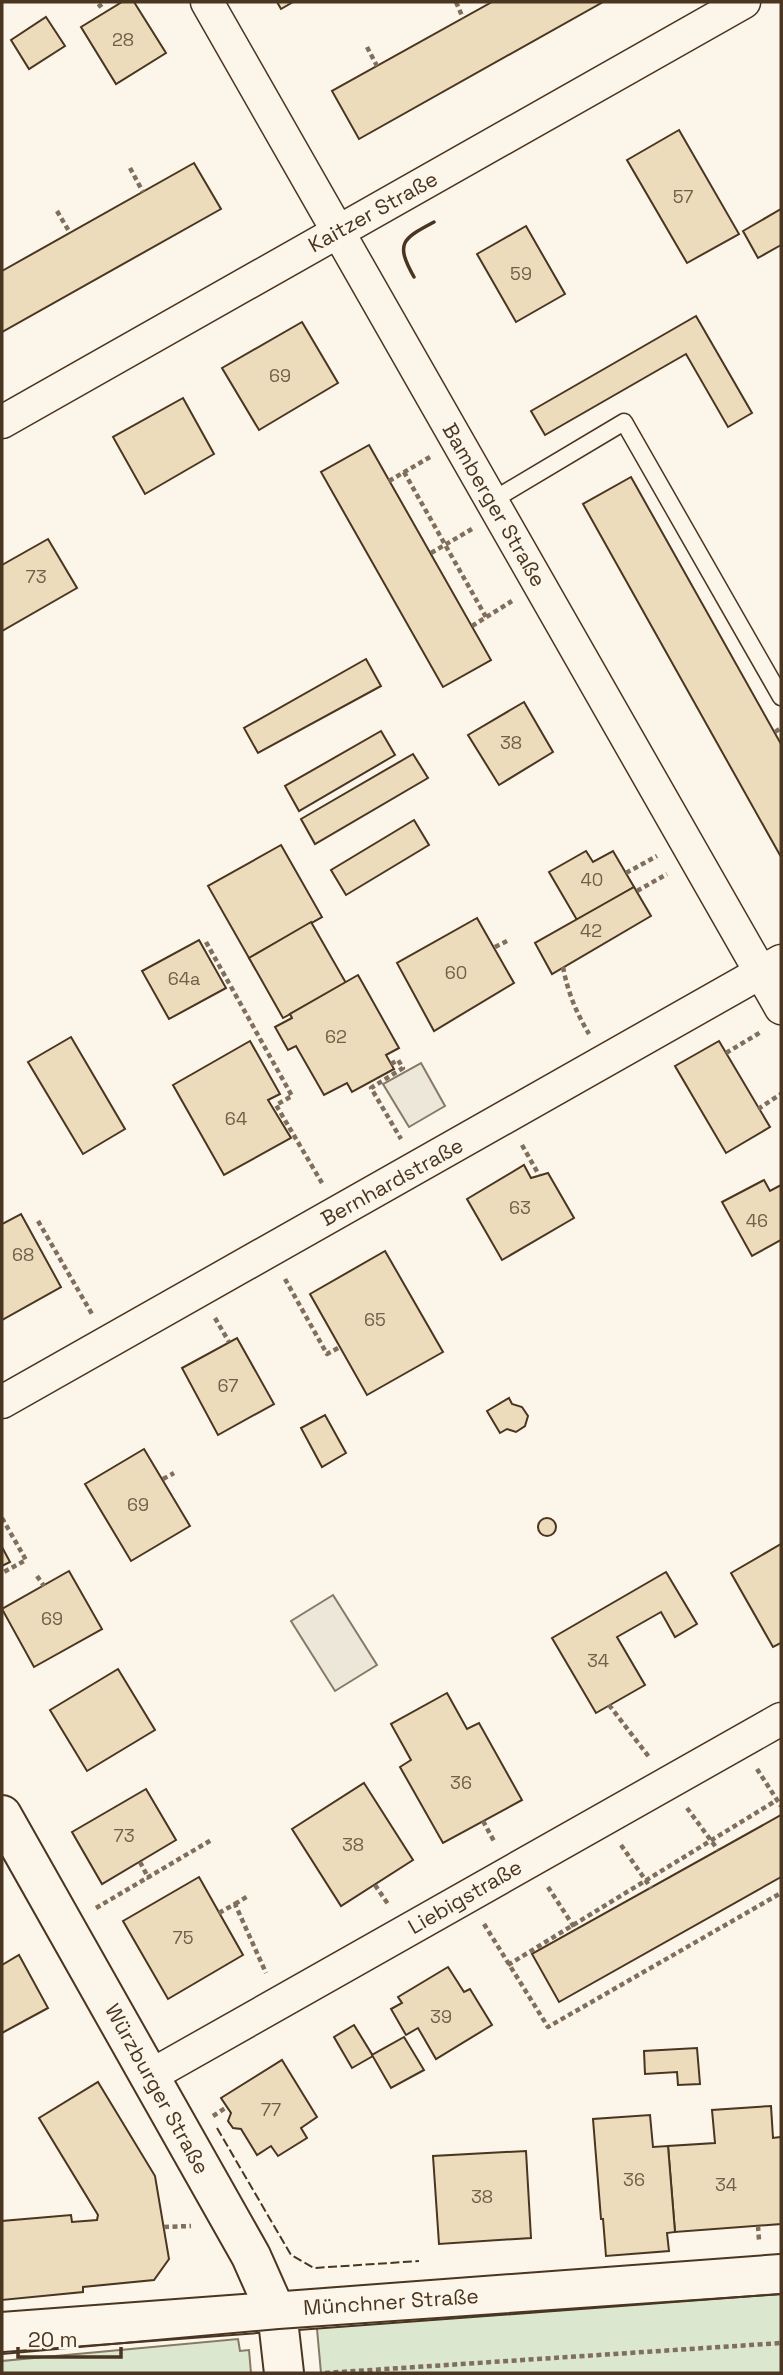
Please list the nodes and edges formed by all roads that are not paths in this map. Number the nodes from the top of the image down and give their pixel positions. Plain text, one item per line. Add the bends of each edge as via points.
1 (207, 2) edge
2 (744, 2) edge
3 (338, 231) junction
4 (2, 422) edge
5 (496, 507) junction
6 (781, 697) edge
7 (771, 967) edge
8 (776, 1017) edge
9 (2, 1402) edge
10 (781, 1718) edge
11 (2, 1815) edge
12 (150, 2076) junction
13 (781, 2274) edge
14 (275, 2310) junction
15 (2, 2332) edge
16 (284, 2373) edge

1 - 3 street, Bamberger Straße
2 - 3 street, Kaitzer Straße
3 - 4 street, Kaitzer Straße
3 - 5 street, Bamberger Straße
5 - 6 lane via 624,422
5 - 7 street, Bamberger Straße
7 - 8 street, Bamberger Straße
7 - 9 street, Bernhardstraße
10 - 12 street, Liebigstraße
11 - 12 street, Würzburger Straße
12 - 14 street, Würzburger Straße via 251,2256
13 - 14 street, Münchner Straße
14 - 15 street, Münchner Straße
14 - 16 street, Würzburger Straße

